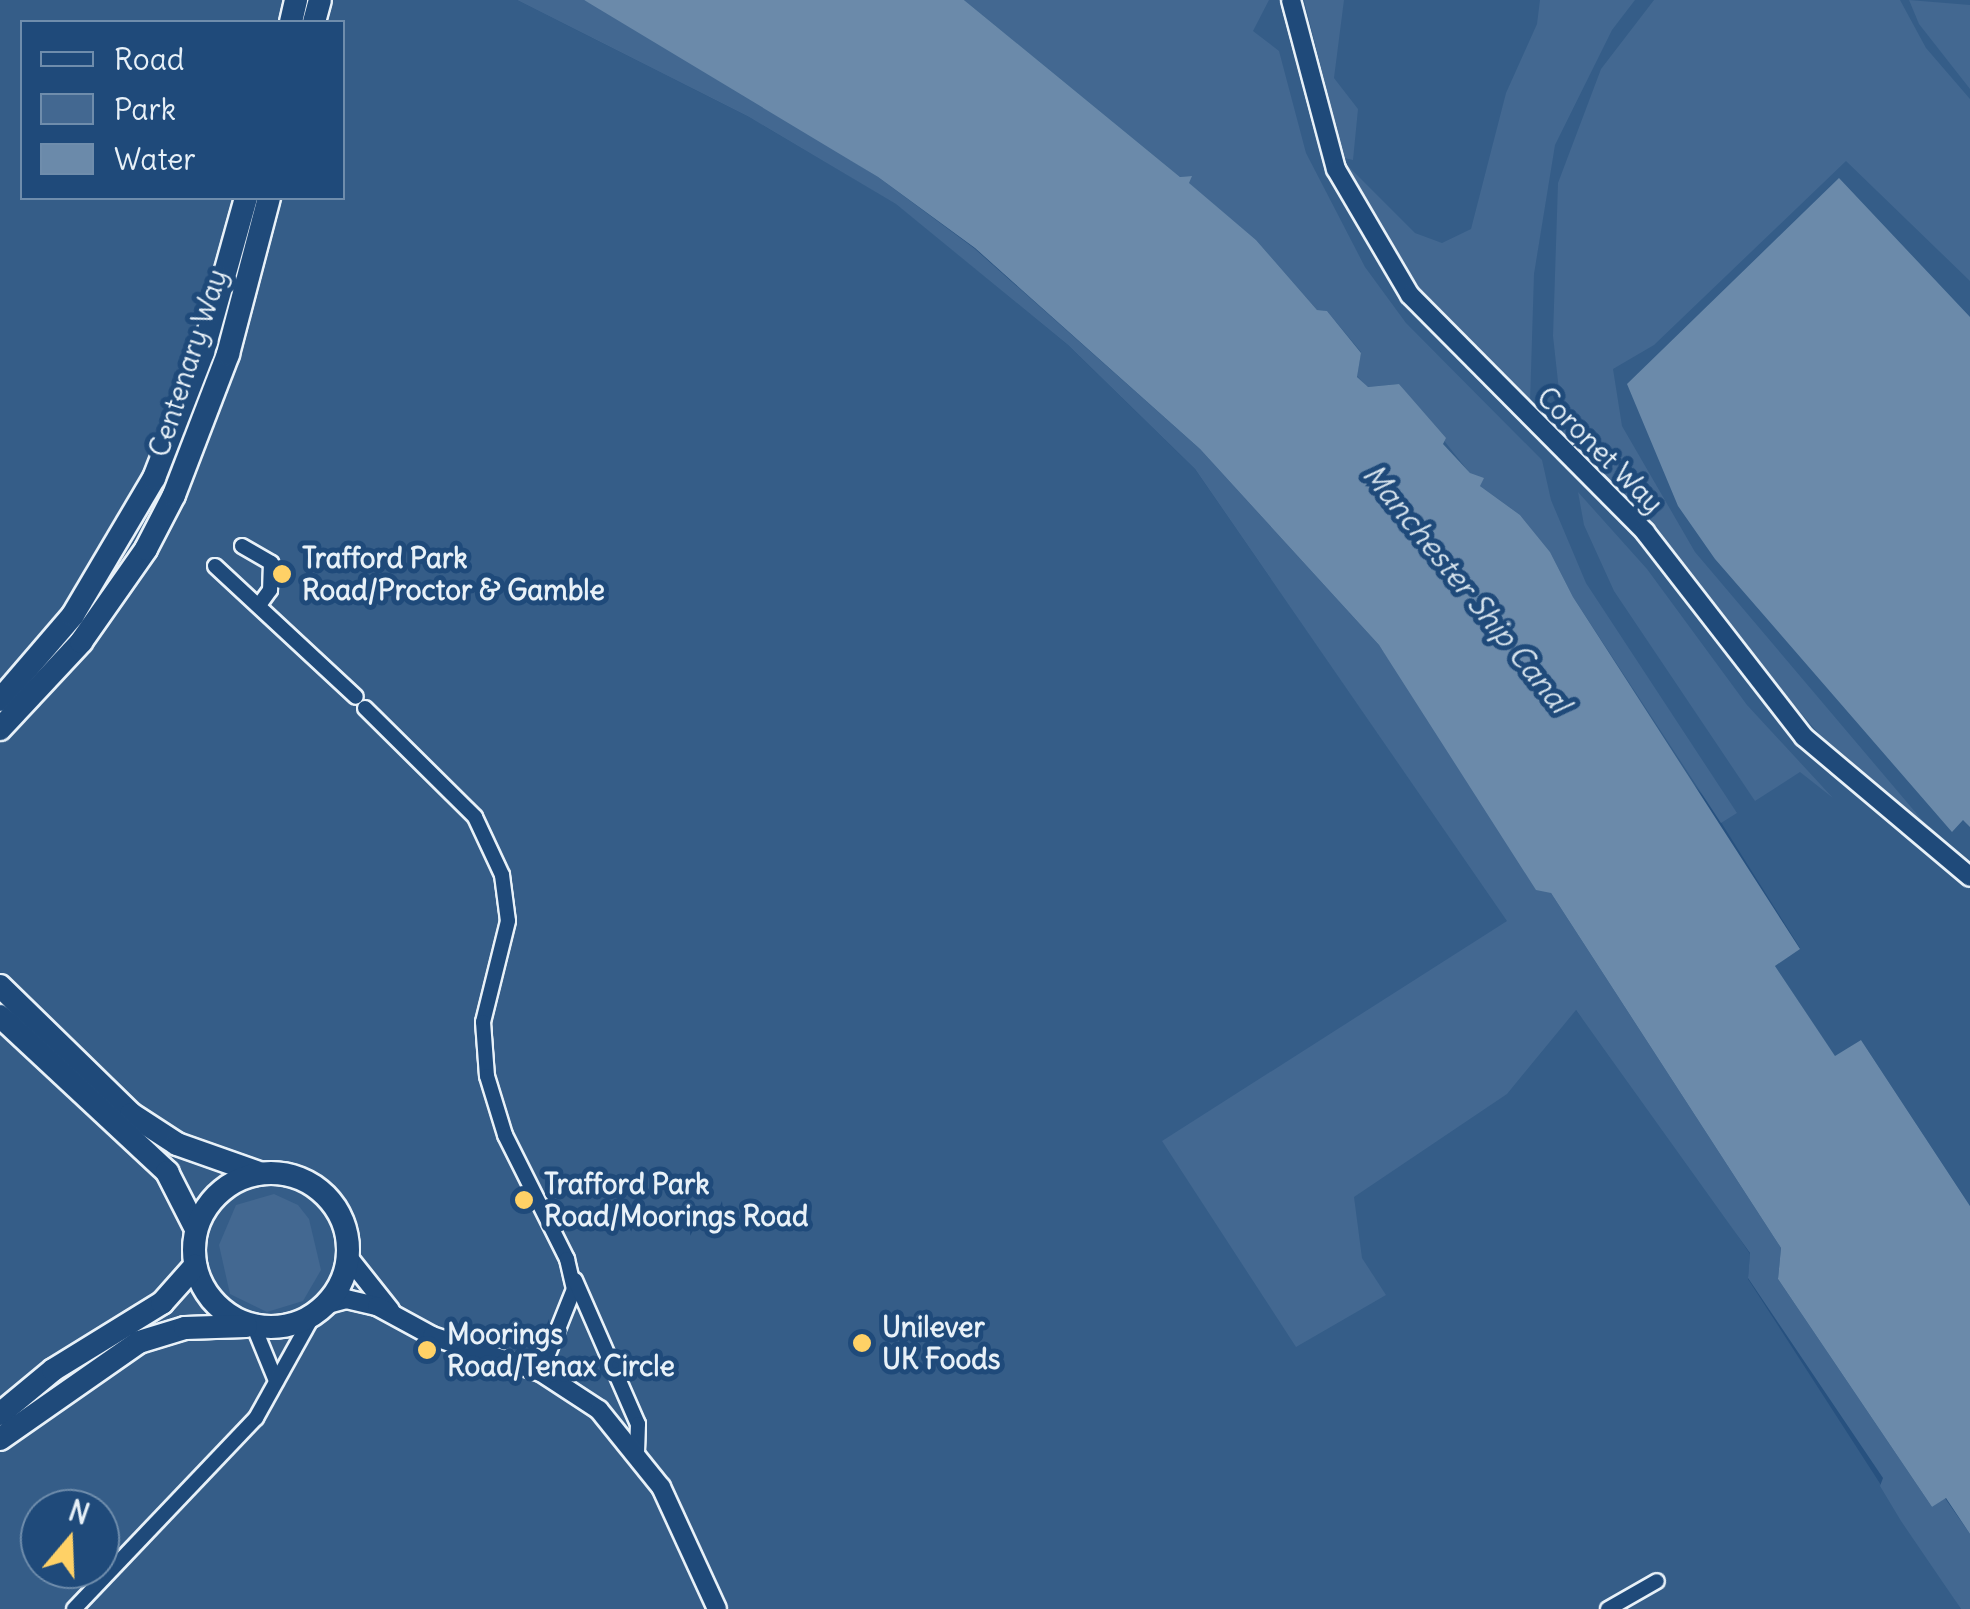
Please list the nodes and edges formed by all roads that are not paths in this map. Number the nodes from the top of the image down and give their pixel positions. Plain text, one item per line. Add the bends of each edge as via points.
1 (1291, 0) edge
2 (245, 200) edge
3 (268, 200) edge
4 (242, 546) dead end
5 (215, 566) dead end
6 (259, 605) junction
7 (0, 700) edge
8 (0, 729) edge
9 (1970, 876) edge
10 (0, 986) edge
11 (0, 1016) edge
12 (256, 1172) junction
13 (196, 1229) junction
14 (348, 1257) junction
15 (195, 1266) junction
16 (573, 1274) junction
17 (320, 1309) junction
18 (394, 1314) junction
19 (252, 1326) junction
20 (541, 1372) junction
21 (276, 1382) junction
22 (0, 1414) edge
23 (0, 1439) edge
24 (638, 1452) junction
25 (1657, 1581) dead end
26 (74, 1609) edge
27 (717, 1609) edge
28 (1608, 1609) edge

1 - 9 street, Coronet Way via 1322,124 1362,220 1410,295 1617,503 1804,737
2 - 7 main road, Centenary Way via 203,352 154,478 73,615
3 - 8 main road, Centenary Way via 228,354 174,495 146,549 81,642
4 - 6 street via 270,562 272,581
5 - 6 street
6 - 16 street via 474,816 502,875 508,921 483,1022 487,1076 505,1134
10 - 12 main road via 131,1114 178,1144
11 - 13 main road via 167,1172
12 - 13 main road via 226,1186
12 - 14 main road via 301,1178 322,1191 346,1232
13 - 15 main road
14 - 17 main road
14 - 18 street
15 - 19 main road via 214,1301
15 - 22 main road via 162,1303 53,1370
16 - 20 street via 565,1325
16 - 24 street via 638,1424
17 - 18 street via 356,1300
17 - 19 main road via 290,1325
17 - 21 street
18 - 20 street via 432,1336
19 - 21 street
19 - 23 main road via 186,1328 139,1342
20 - 24 street via 600,1410
21 - 26 street via 256,1418
24 - 27 street
25 - 28 street

